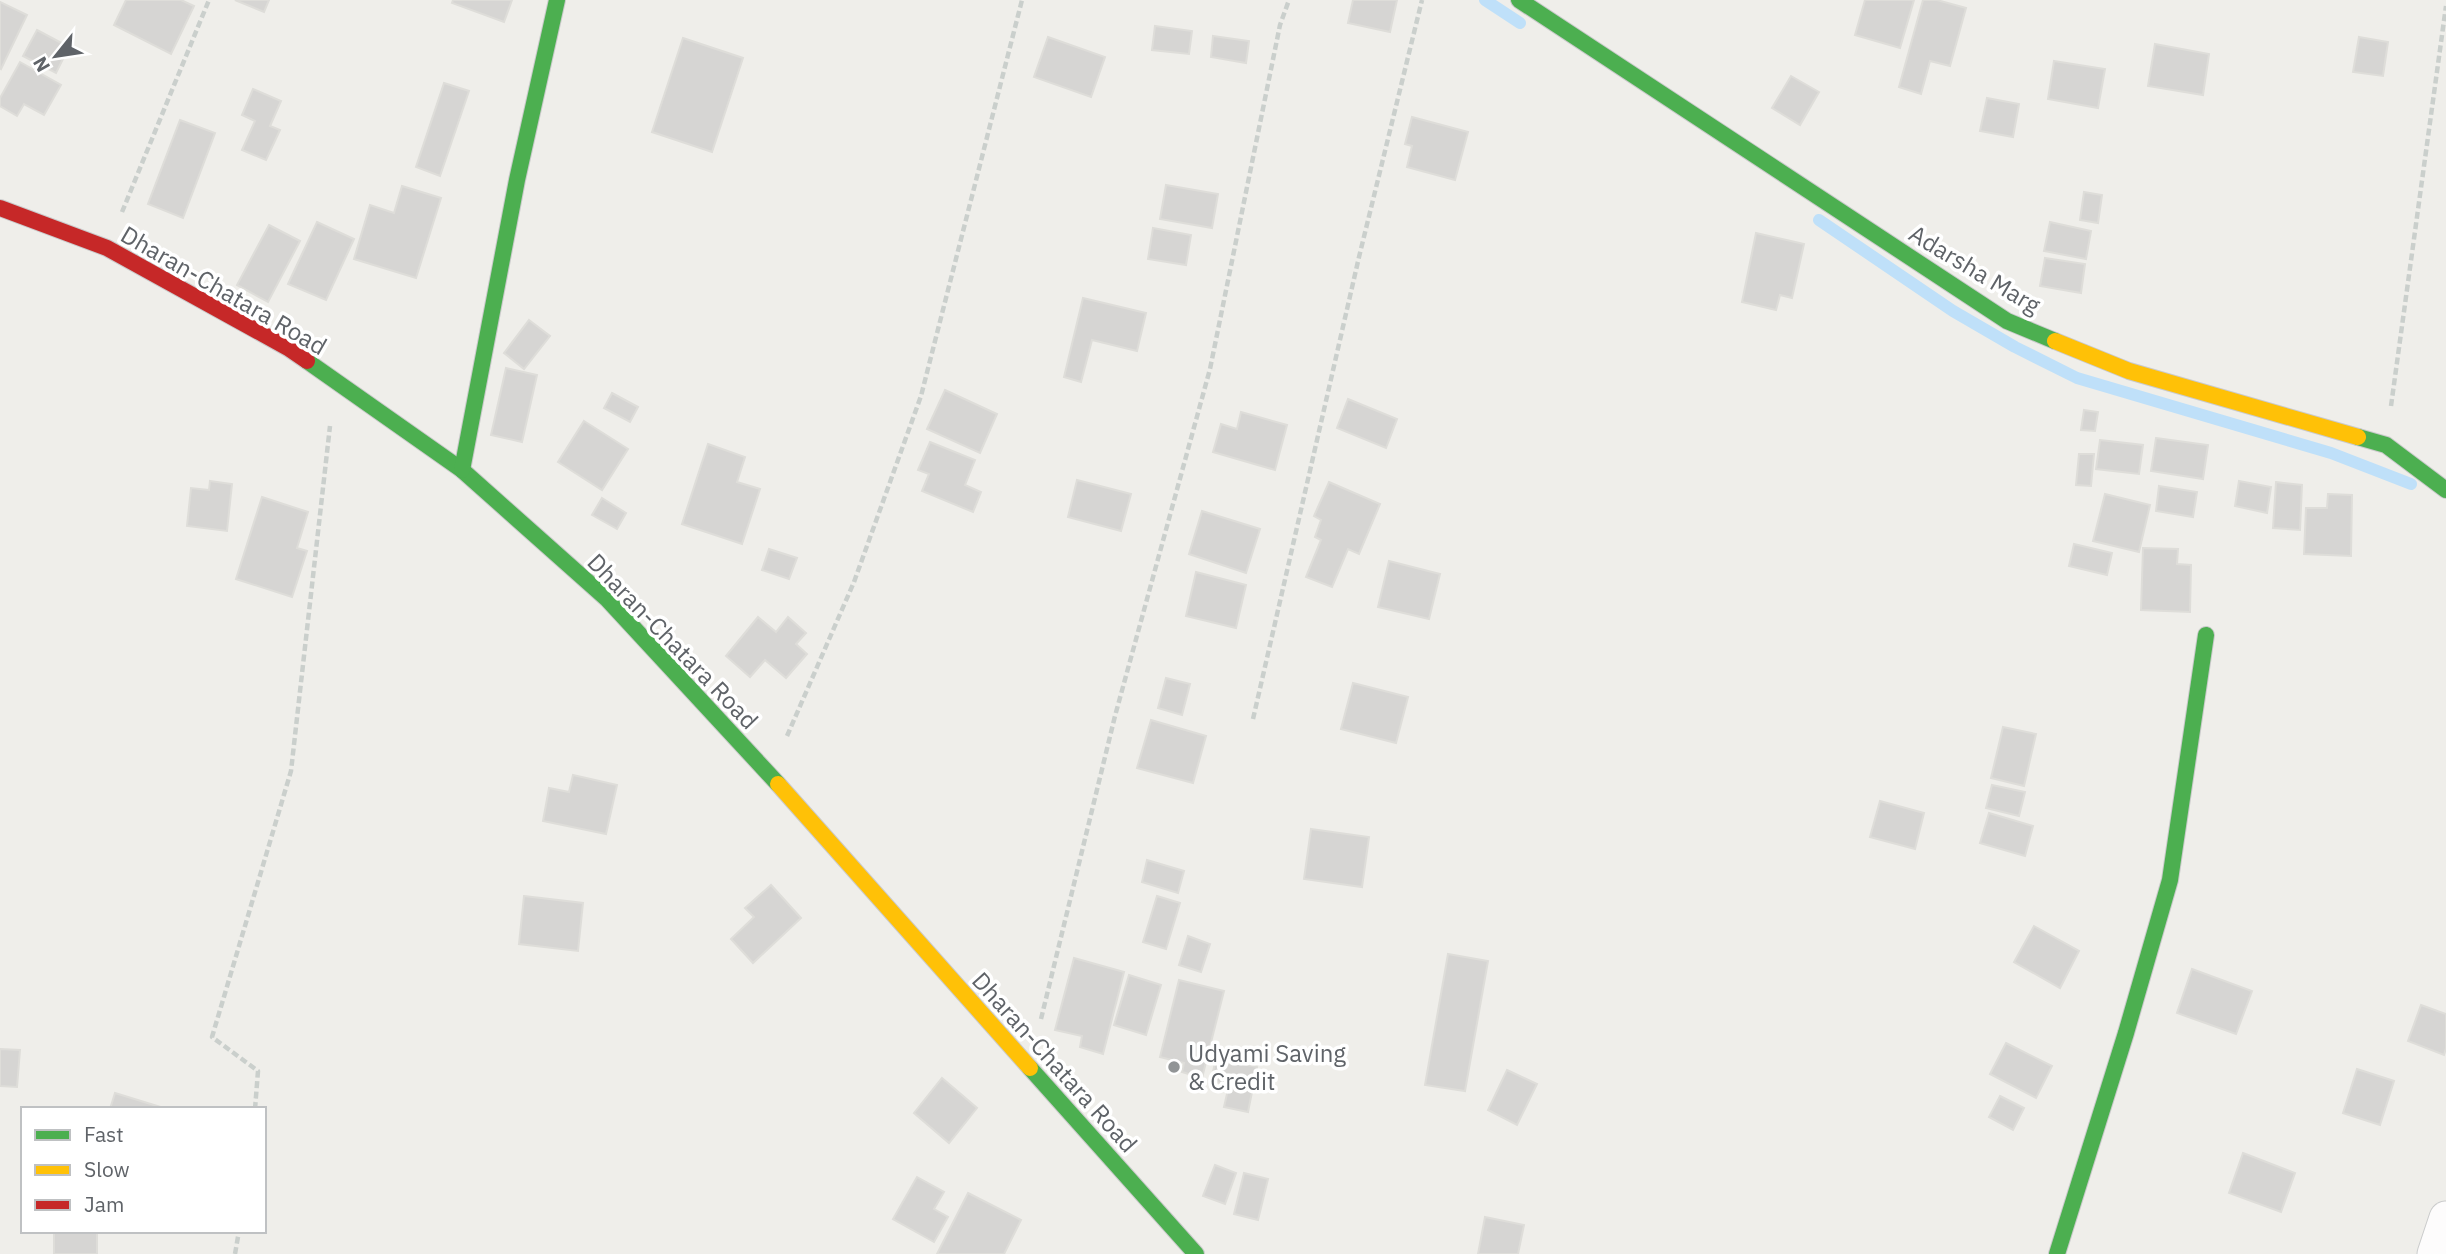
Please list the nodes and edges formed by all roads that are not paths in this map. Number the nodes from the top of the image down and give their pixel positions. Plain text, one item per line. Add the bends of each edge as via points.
1 (557, 0) edge
2 (1520, 0) edge
3 (0, 208) edge
4 (462, 470) junction
5 (2446, 490) edge
6 (2206, 635) dead end
7 (2446, 1218) edge
8 (1196, 1254) edge
9 (2057, 1254) edge
10 (2434, 1254) edge

1 - 4 street via 517,180
2 - 5 street, Adarsha Marg via 2007,321 2129,371 2386,445
3 - 4 street, Dharan-Chatara Road via 107,248 288,348
4 - 8 street, Dharan-Chatara Road via 607,599 770,775
6 - 9 street via 2170,880
7 - 10 street

